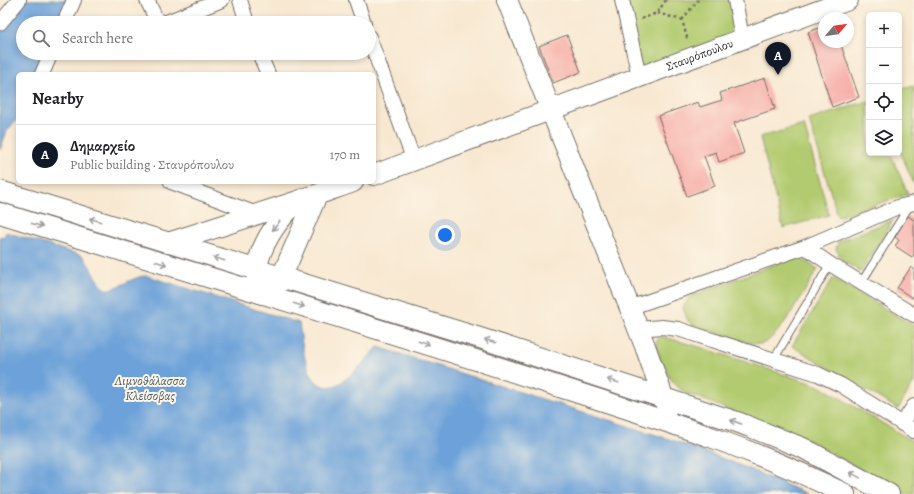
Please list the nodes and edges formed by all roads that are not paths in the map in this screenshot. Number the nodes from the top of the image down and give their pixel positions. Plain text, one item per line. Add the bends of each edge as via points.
1 (19, 0) edge
2 (148, 0) edge
3 (222, 0) edge
4 (240, 0) edge
5 (356, 0) edge
6 (506, 0) edge
7 (622, 0) edge
8 (735, 0) edge
9 (75, 1) edge
10 (845, 1) edge
11 (68, 16) edge
12 (157, 16) edge
13 (178, 16) edge
14 (245, 16) edge
15 (362, 16) edge
16 (0, 23) edge
17 (742, 38) junction
18 (376, 56) edge
19 (48, 60) edge
20 (262, 60) edge
21 (43, 72) edge
22 (267, 72) edge
23 (639, 76) junction
24 (551, 110) junction
25 (414, 160) junction
26 (376, 174) edge
27 (182, 184) edge
28 (344, 184) edge
29 (198, 187) edge
30 (0, 191) edge
31 (310, 192) edge
32 (912, 204) edge
33 (0, 213) edge
34 (257, 214) junction
35 (168, 243) junction
36 (805, 247) junction
37 (830, 264) junction
38 (256, 270) junction
39 (282, 278) junction
40 (861, 283) junction
41 (262, 294) junction
42 (629, 308) junction
43 (914, 315) edge
44 (638, 329) junction
45 (774, 359) junction
46 (664, 398) junction
47 (914, 406) edge
48 (672, 423) junction
49 (908, 427) edge
50 (845, 494) edge
51 (889, 494) edge

1 - 16 street
2 - 12 street
3 - 13 street
4 - 14 street
5 - 15 street
6 - 24 street
7 - 23 street
8 - 17 street
9 - 11 street
10 - 17 street, Σταυρόπουλου
17 - 23 street, Σταυρόπουλου
18 - 25 street
19 - 21 street
20 - 22 street
23 - 24 street, Σταυρόπουλου
24 - 25 street, Σταυρόπουλου
24 - 42 street
25 - 26 street, Σταυρόπουλου
27 - 29 street
28 - 31 street
29 - 34 street
35 -> 30 street
31 - 34 street
31 -> 38 street via 270,234
31 - 39 street
32 - 36 street via 898,207
32 - 40 lane
33 -> 41 street
34 - 35 street
38 -> 35 street
36 - 37 street
36 - 42 street
37 - 40 street
37 - 45 lane
38 - 39 street
38 - 41 street via 257,284
39 - 41 street via 276,287
46 -> 39 street via 480,338
40 - 43 street
41 -> 48 street via 399,335
42 - 44 street
44 - 45 street via 678,329
44 - 46 street
45 - 49 street via 825,377
46 - 48 street
51 -> 46 street via 804,448 740,423
47 - 49 street
48 - 50 street via 768,458

